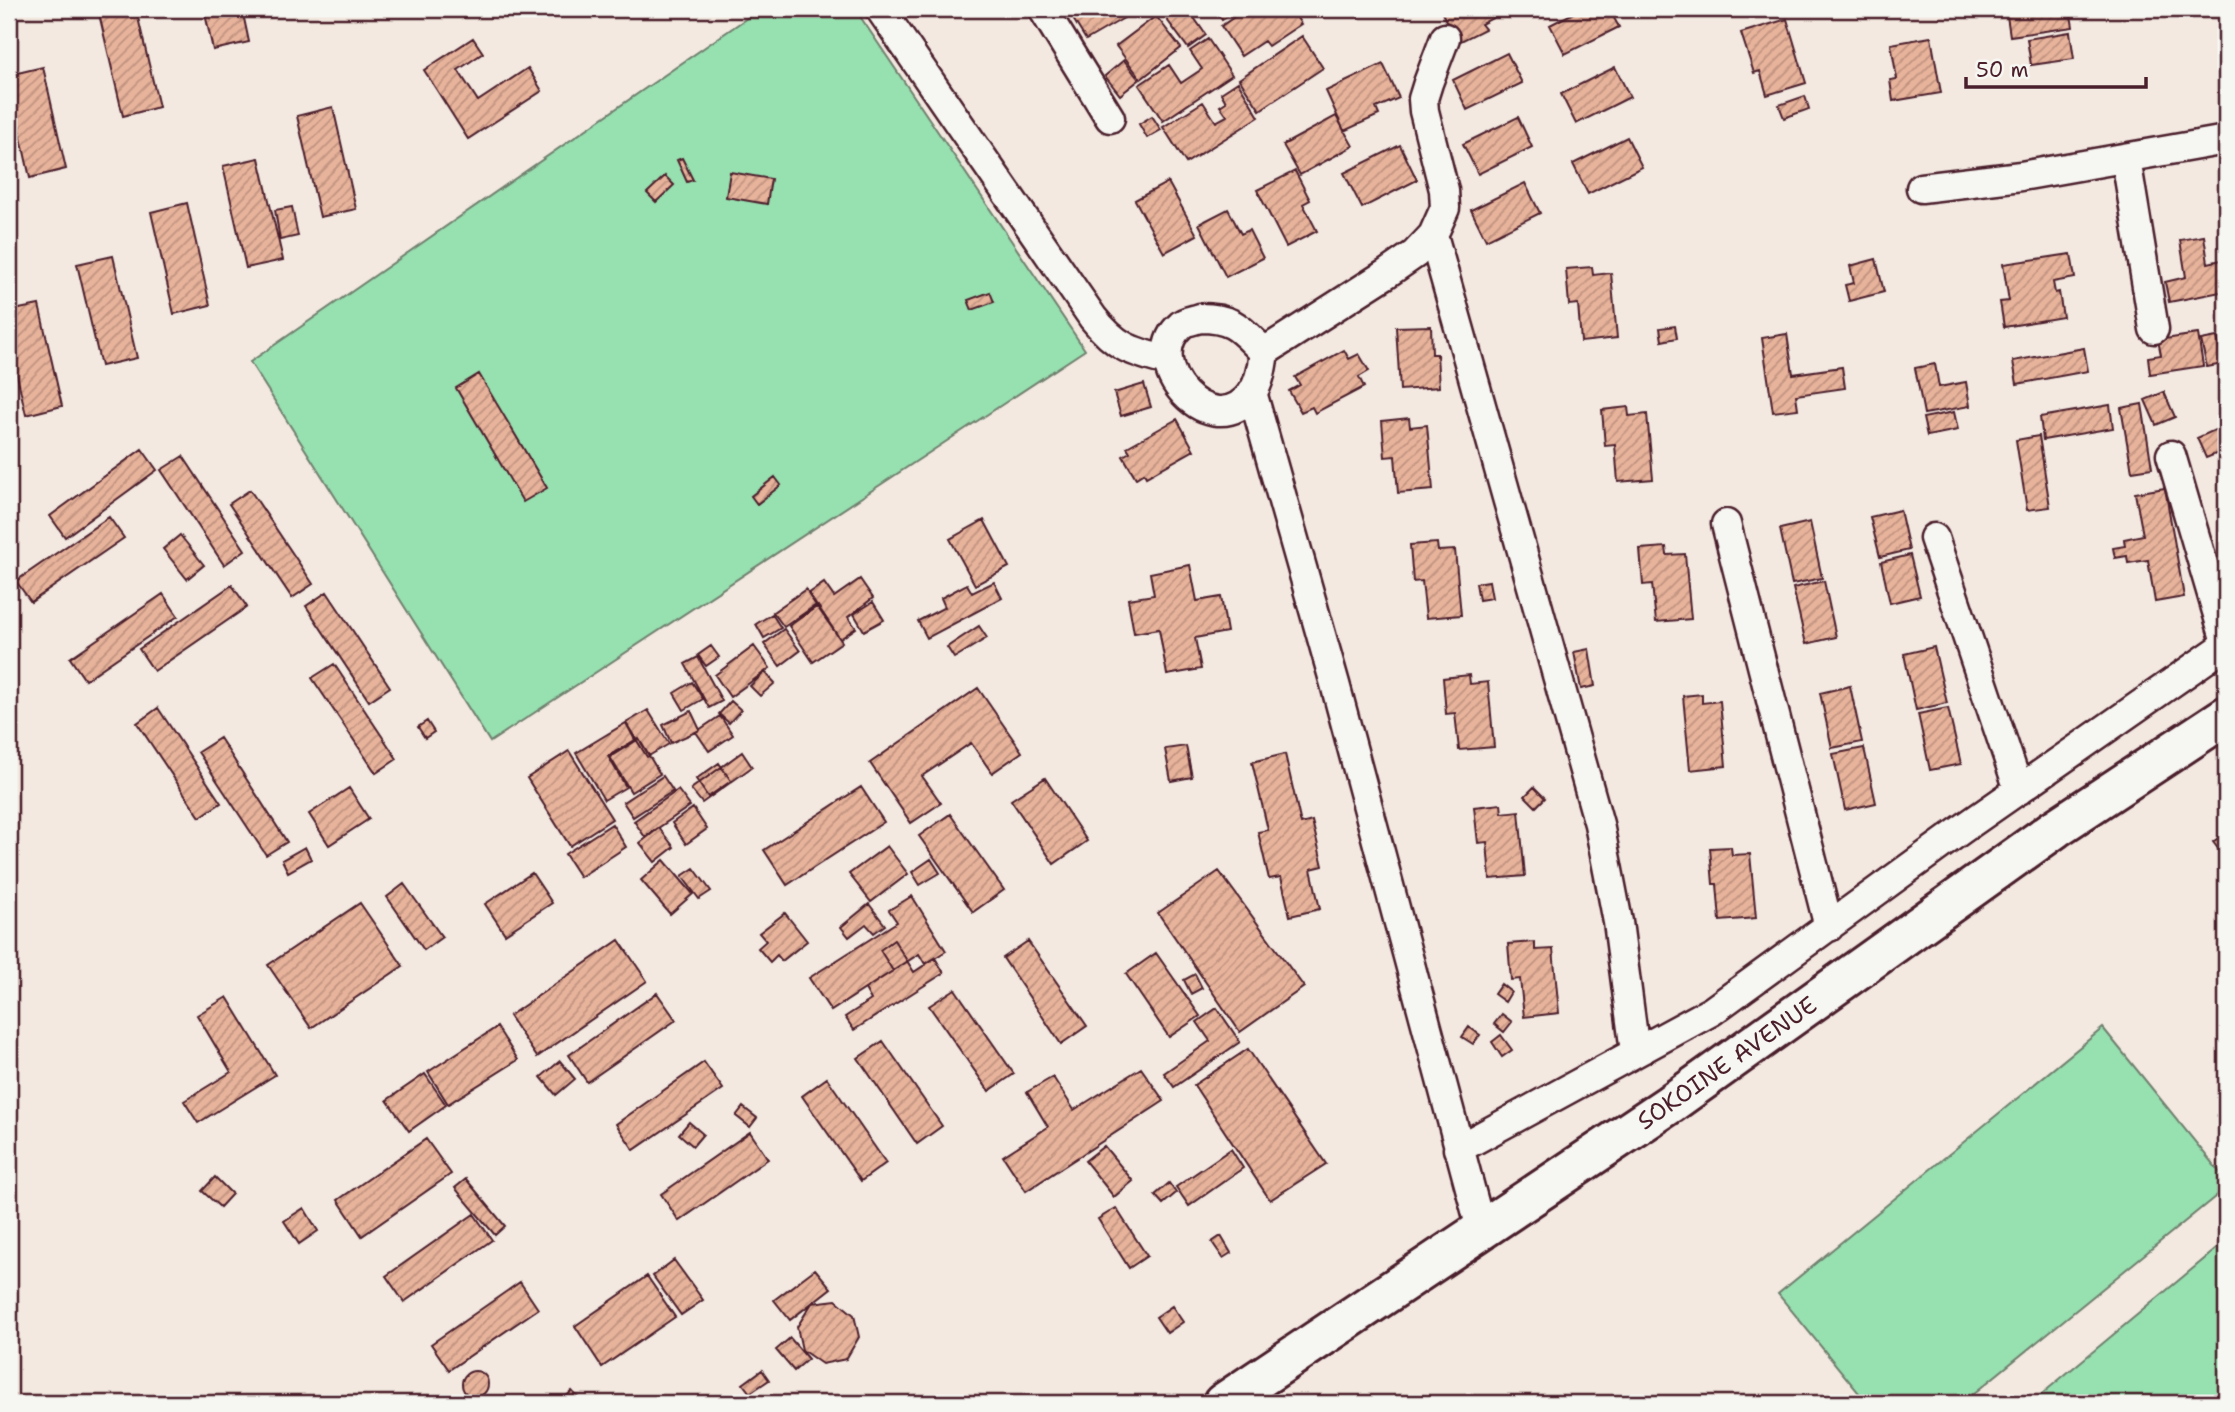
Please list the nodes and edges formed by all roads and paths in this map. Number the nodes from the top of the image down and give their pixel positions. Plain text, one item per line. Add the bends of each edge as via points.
1 (880, 9) edge
2 (1042, 9) edge
3 (1445, 38) dead end
4 (1110, 118) dead end
5 (2226, 140) edge
6 (2126, 159) junction
7 (1922, 188) dead end
8 (1433, 235) junction
9 (2154, 328) dead end
10 (1264, 352) junction
11 (1167, 361) junction
12 (1252, 393) junction
13 (1222, 412) junction
14 (2171, 455) dead end
15 (1271, 457) junction
16 (1726, 524) dead end
17 (1934, 538) dead end
18 (2226, 643) edge
19 (2226, 716) edge
20 (2019, 790) junction
21 (1829, 927) junction
22 (1635, 1052) junction
23 (1458, 1149) junction
24 (1481, 1229) junction
25 (1223, 1403) edge

1 - 11 street via 1093,318 1119,346
2 - 4 street
3 - 8 street via 1423,99 1444,190 1445,208
5 - 6 street
6 - 7 street
6 - 9 street
8 - 10 street via 1415,254
8 - 22 street via 1599,824
10 - 11 street via 1237,326 1220,318 1200,318 1181,324 1171,338
10 - 12 street
11 - 13 street via 1174,380 1189,398
12 - 13 street via 1238,407
12 - 15 street
13 - 15 street
14 - 18 street
15 - 23 street
16 - 21 street
17 - 20 street
18 - 20 street
19 - 24 street, SOKOINE AVENUE via 2056,828 1670,1104
20 - 21 street
21 - 22 street via 1712,1011
22 - 23 street
23 - 24 street
24 - 25 street, SOKOINE AVENUE

